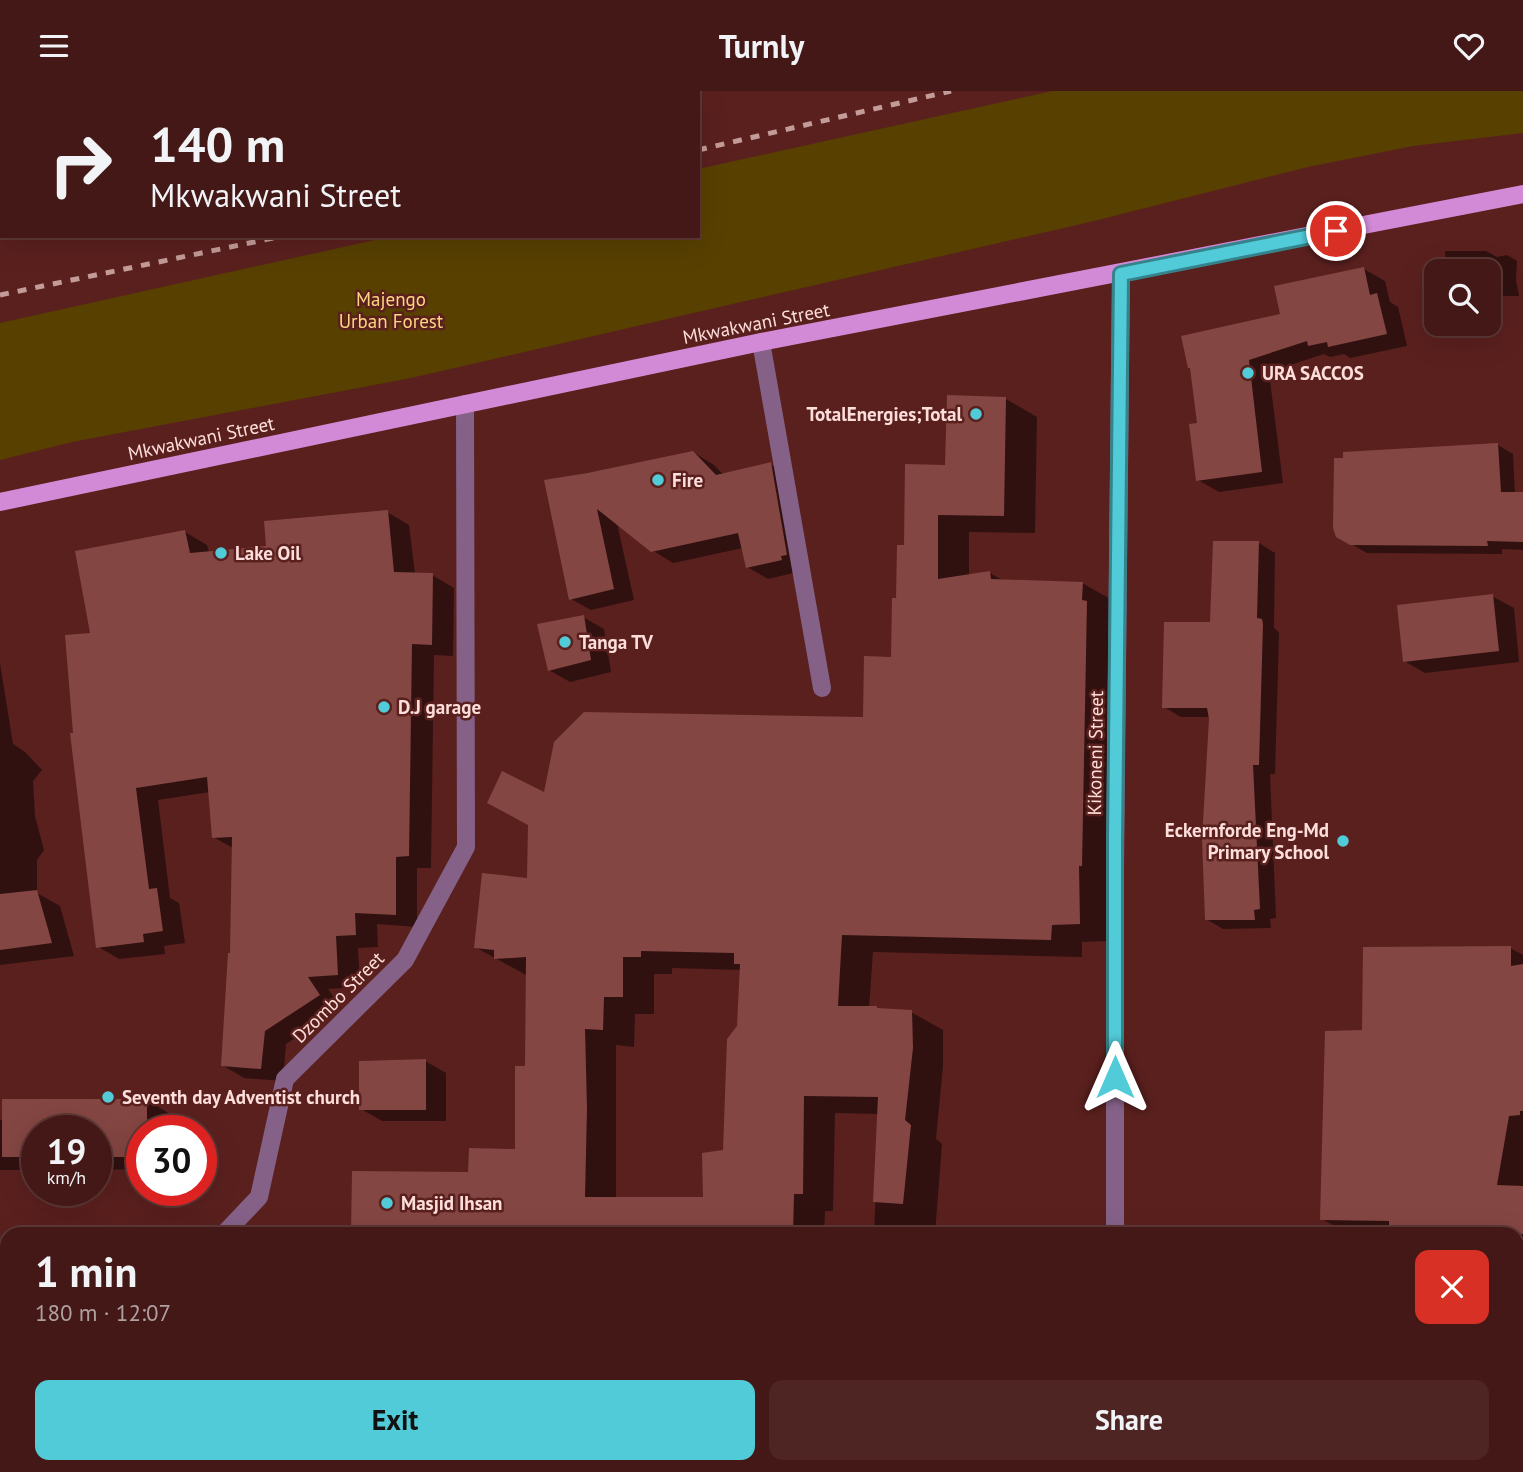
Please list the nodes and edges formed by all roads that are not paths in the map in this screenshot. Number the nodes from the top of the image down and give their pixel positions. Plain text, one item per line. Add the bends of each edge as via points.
1 (1523, 194) edge
2 (1121, 274) junction
3 (761, 342) junction
4 (464, 404) junction
5 (0, 502) edge
6 (822, 688) dead end
7 (231, 1227) edge
8 (1115, 1227) edge

1 - 2 main road, Mkwakwani Street
2 - 3 main road, Mkwakwani Street
2 - 8 street, Kikoneni Street
3 - 4 main road, Mkwakwani Street
3 - 6 street
4 - 5 main road, Mkwakwani Street
4 - 7 street, Dzombo Street via 466,847 405,960 285,1079 259,1197

